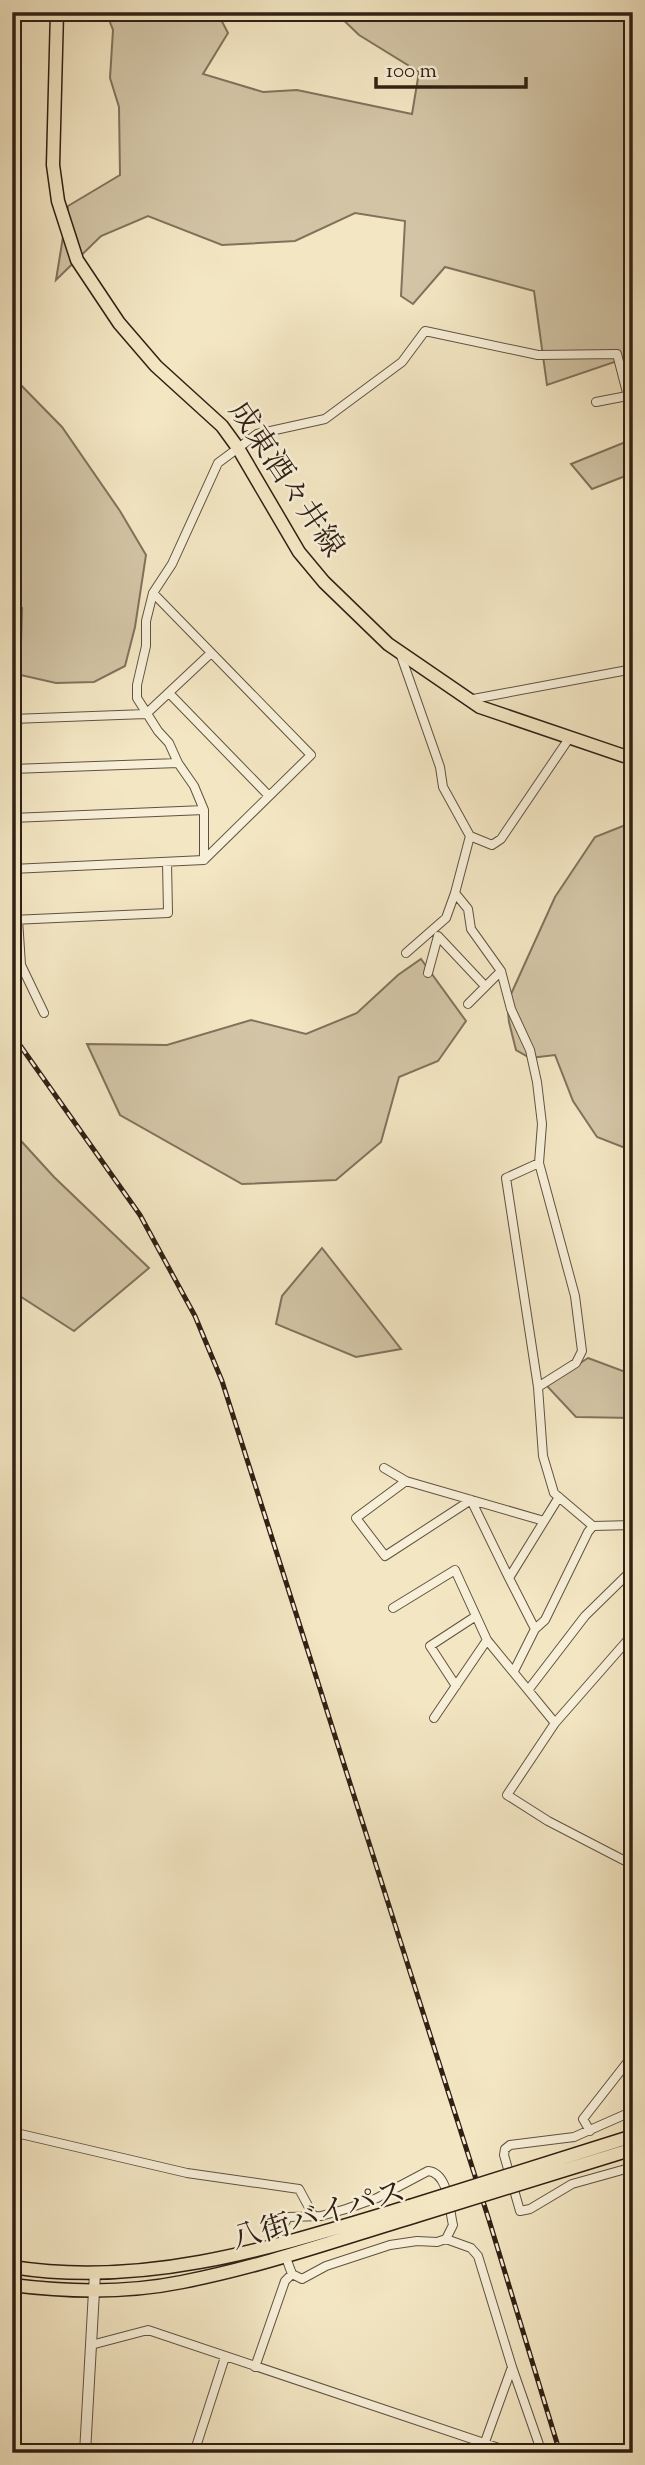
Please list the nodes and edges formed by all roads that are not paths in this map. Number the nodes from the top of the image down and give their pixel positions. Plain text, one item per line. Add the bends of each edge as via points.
1 (57, 12) edge
2 (627, 396) junction
3 (596, 402) dead end
4 (631, 408) dead end
5 (238, 448) junction
6 (153, 593) junction
7 (211, 653) junction
8 (400, 653) junction
9 (633, 668) edge
10 (169, 693) junction
11 (468, 700) junction
12 (146, 714) junction
13 (15, 720) edge
14 (570, 737) junction
15 (12, 741) edge
16 (633, 759) edge
17 (178, 763) junction
18 (12, 769) edge
19 (270, 796) junction
20 (204, 810) junction
21 (12, 818) edge
22 (470, 836) junction
23 (204, 860) junction
24 (167, 862) junction
25 (12, 869) edge
26 (455, 892) junction
27 (15, 920) edge
28 (405, 953) dead end
29 (501, 971) junction
30 (428, 973) dead end
31 (485, 986) junction
32 (468, 1004) dead end
33 (44, 1013) dead end
34 (539, 1163) junction
35 (538, 1387) junction
36 (384, 1468) dead end
37 (407, 1481) junction
38 (559, 1497) junction
39 (471, 1500) junction
40 (544, 1521) junction
41 (633, 1525) edge
42 (593, 1526) junction
43 (633, 1569) edge
44 (509, 1578) junction
45 (393, 1608) dead end
46 (476, 1616) junction
47 (535, 1629) junction
48 (633, 1634) edge
49 (487, 1640) junction
50 (514, 1671) junction
51 (456, 1686) junction
52 (529, 1689) junction
53 (434, 1718) dead end
54 (555, 1723) junction
55 (633, 1865) edge
56 (633, 2054) edge
57 (633, 2111) edge
58 (590, 2131) junction
59 (12, 2132) edge
60 (633, 2136) edge
61 (633, 2148) edge
62 (633, 2167) edge
63 (411, 2211) junction
64 (313, 2215) junction
65 (446, 2239) junction
66 (284, 2250) junction
67 (12, 2267) edge
68 (95, 2273) junction
69 (292, 2274) junction
70 (12, 2285) edge
71 (94, 2289) junction
72 (91, 2345) junction
73 (225, 2357) junction
74 (255, 2367) junction
75 (512, 2367) junction
76 (485, 2443) junction
77 (85, 2453) edge
78 (194, 2453) edge
79 (481, 2453) edge
80 (514, 2453) edge
81 (541, 2453) edge

1 - 5 main road, 成東酒々井線 via 53,165 58,201 77,260 136,345 222,426
2 - 3 street
2 - 4 street
2 - 5 street via 617,354 538,355 425,331 402,362 325,419 257,434
5 - 6 street via 218,463 172,564
5 - 8 main road, 成東酒々井線 via 299,552 351,609
6 - 7 street
6 - 12 street via 137,685 137,698
7 - 10 street
7 - 19 street via 311,755
8 - 11 main road, 成東酒々井線
8 - 22 street via 440,767 443,788
9 - 11 street
10 - 12 street
10 - 19 street
11 - 14 main road, 成東酒々井線
12 - 13 street
12 - 17 street
13 - 15 street
14 - 16 main road, 成東酒々井線
14 - 22 street via 501,839 492,845
17 - 18 street
17 - 20 street
19 - 23 street
20 - 21 street
20 - 23 street
22 - 26 street
23 - 24 street
24 - 25 street
24 - 27 street via 168,913
26 - 28 street via 446,918
26 - 29 street via 468,909 471,929
27 - 33 street via 21,965
29 - 31 street
29 - 34 street via 537,1082 542,1124
30 - 31 street via 438,936
31 - 32 street
34 - 35 street via 506,1178
34 - 35 street via 575,1296 582,1350 576,1363
35 - 38 street via 543,1456
36 - 37 street
37 - 39 street
37 - 39 street via 356,1518 385,1556
38 - 40 street
38 - 42 street
39 - 40 street
39 - 44 street
40 - 44 street
41 - 42 street
42 - 47 street via 545,1620
43 - 52 street via 585,1616
44 - 47 street
45 - 46 street via 455,1570
46 - 49 street
46 - 51 street via 430,1646
47 - 50 street
48 - 54 street
49 - 50 street
49 - 51 street
50 - 52 street
51 - 53 street
52 - 54 street
54 - 55 street via 506,1795
56 - 58 street via 583,2119
57 - 58 street
58 - 62 street via 505,2149 504,2161 520,2211 572,2185
59 - 64 street via 187,2173 299,2189
60 - 63 main road, 八街バイパス, bridge
61 - 63 main road, 八街バイパス, bridge
63 - 66 main road, 八街バイパス
64 - 65 street via 377,2198 433,2171 443,2180 453,2225
64 - 66 street via 284,2220
65 - 69 street via 390,2245 326,2266 308,2278
65 - 75 street via 471,2248 478,2256
66 - 68 main road, 八街バイパス via 179,2267
66 - 69 street
66 - 71 main road, 八街バイパス via 182,2282
67 - 68 main road, 八街バイパス
68 - 71 street
69 - 74 street via 285,2281
70 - 71 main road, 八街バイパス
71 - 72 street
72 - 73 street via 148,2330
72 - 77 street
73 - 74 street
73 - 78 street
74 - 76 street
75 - 76 street
75 - 81 street
76 - 79 street
76 - 80 street

